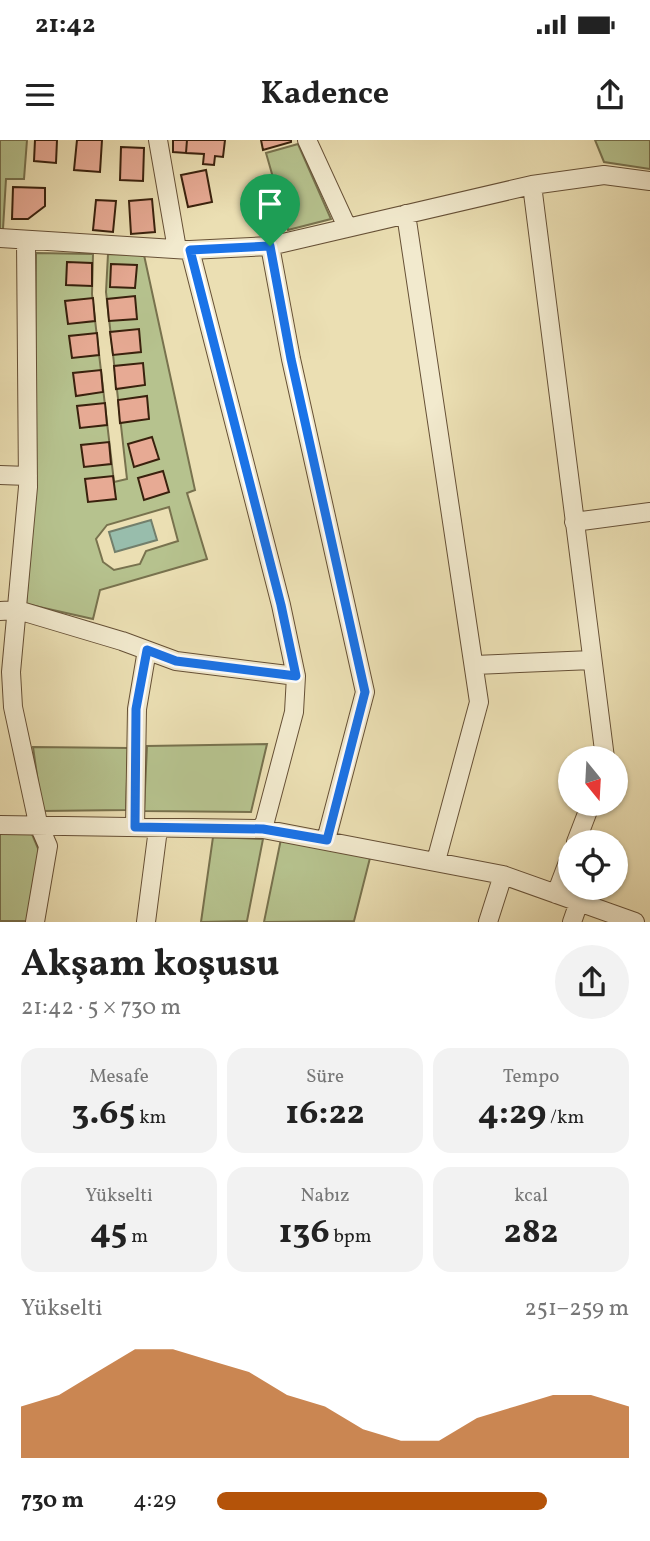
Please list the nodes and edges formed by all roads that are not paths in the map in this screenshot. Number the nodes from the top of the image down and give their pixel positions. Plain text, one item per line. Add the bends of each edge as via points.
1 (158, 140) edge
2 (307, 140) edge
3 (650, 181) edge
4 (532, 185) junction
5 (407, 214) junction
6 (347, 227) junction
7 (0, 238) edge
8 (26, 240) junction
9 (270, 246) junction
10 (184, 250) junction
11 (0, 475) edge
12 (28, 476) junction
13 (650, 512) edge
14 (574, 523) junction
15 (9, 610) edge
16 (147, 650) junction
17 (592, 660) junction
18 (475, 665) junction
19 (296, 676) junction
20 (603, 746) edge
21 (38, 823) junction
22 (0, 825) edge
23 (135, 827) junction
24 (158, 828) junction
25 (263, 829) junction
26 (327, 840) junction
27 (436, 861) junction
28 (503, 875) junction
29 (558, 889) edge
30 (556, 894) junction
31 (579, 902) junction
32 (35, 922) edge
33 (146, 922) edge
34 (488, 922) edge
35 (572, 922) edge
36 (635, 922) edge

1 - 10 street
2 - 6 street
3 - 4 street via 604,175
4 - 5 street
4 - 14 street
5 - 6 street
5 - 18 street
6 - 9 street
7 - 8 street
8 - 10 street
8 - 12 street
9 - 10 street
9 - 26 street via 365,692
10 - 19 street via 281,605
11 - 12 street
12 - 15 street
13 - 14 street
14 - 17 street
15 - 16 street
15 - 21 street via 13,706
16 - 19 street via 176,661
16 - 23 street via 136,709
17 - 18 street
17 - 20 street
18 - 27 street via 479,702
19 - 25 street via 294,712
21 - 22 street
21 - 23 street
21 - 32 street via 48,846
23 - 24 street
24 - 25 street
24 - 33 street
25 - 26 street
26 - 27 street
27 - 28 street
28 - 30 street
28 - 34 street
29 - 30 street
30 - 31 street
31 - 35 street
31 - 36 street

